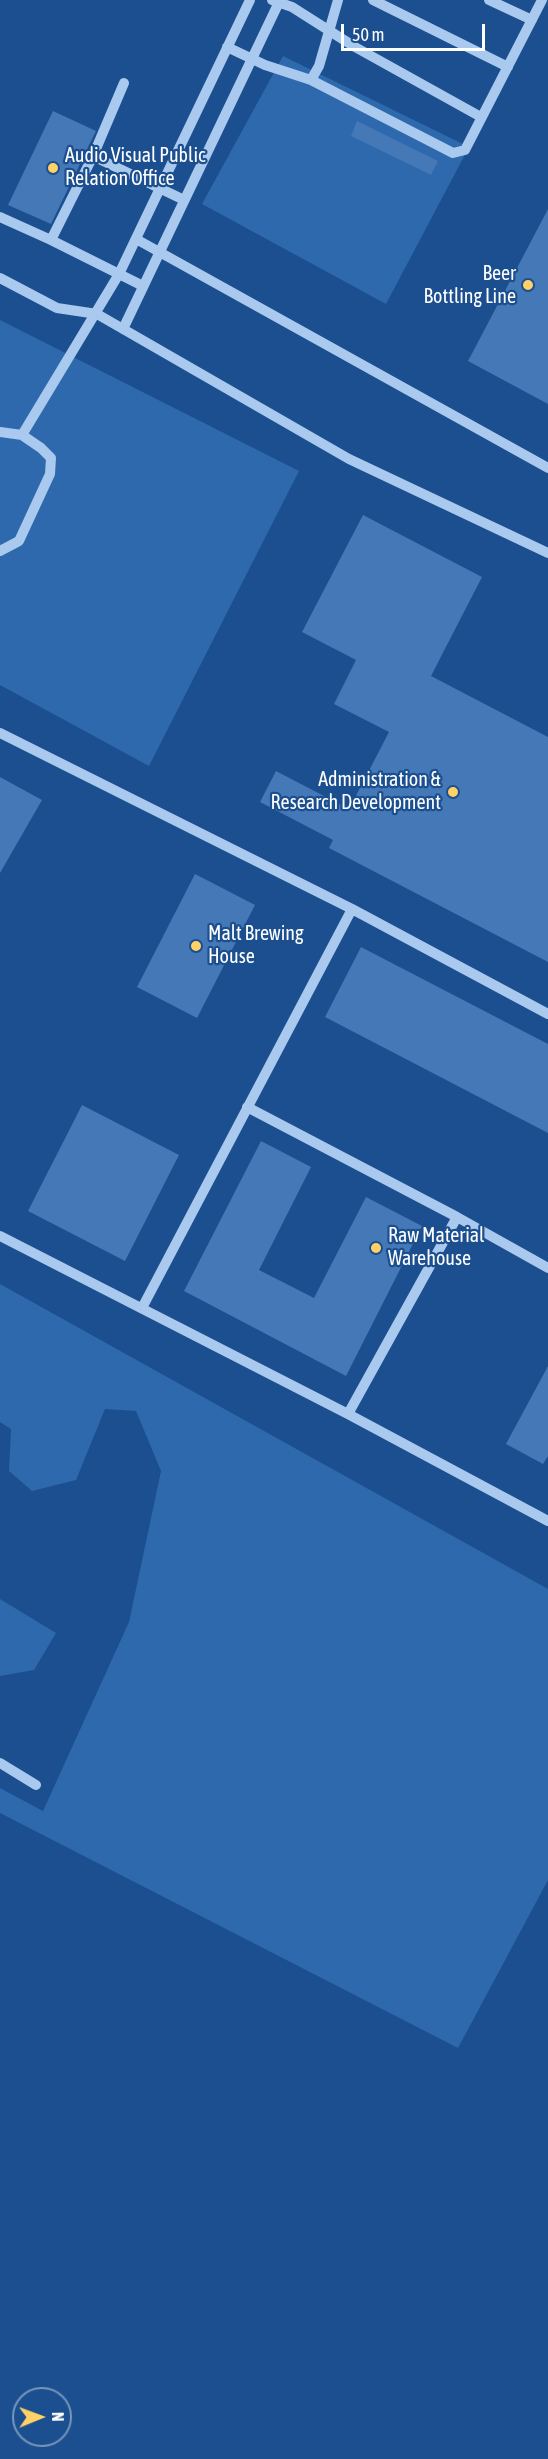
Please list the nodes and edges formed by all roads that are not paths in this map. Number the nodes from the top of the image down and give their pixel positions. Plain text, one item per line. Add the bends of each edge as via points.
1 (250, 0) edge
2 (338, 0) edge
3 (373, 0) edge
4 (489, 0) edge
5 (542, 0) edge
6 (277, 1) edge
7 (532, 20) junction
8 (330, 32) junction
9 (227, 47) junction
10 (252, 59) junction
11 (508, 67) junction
12 (311, 80) junction
13 (124, 83) dead end
14 (481, 117) junction
15 (93, 156) junction
16 (160, 188) junction
17 (182, 199) junction
18 (0, 217) edge
19 (136, 239) junction
20 (51, 240) junction
21 (158, 251) junction
22 (119, 274) junction
23 (0, 278) edge
24 (143, 286) junction
25 (96, 314) junction
26 (123, 329) junction
27 (0, 432) edge
28 (22, 435) junction
29 (548, 468) edge
30 (0, 551) edge
31 (548, 553) edge
32 (0, 734) edge
33 (352, 909) junction
34 (548, 1014) edge
35 (247, 1107) junction
36 (457, 1217) junction
37 (0, 1236) edge
38 (548, 1268) edge
39 (142, 1308) junction
40 (348, 1414) junction
41 (548, 1521) edge
42 (0, 1763) edge
43 (36, 1785) dead end

1 - 9 lane
2 - 8 lane
3 - 11 lane
4 - 7 lane
5 - 7 lane
6 - 8 lane
6 - 10 lane
7 - 11 lane
8 - 12 lane
8 - 14 lane
9 - 10 lane
9 - 16 lane
10 - 12 lane
10 - 17 lane
11 - 14 lane
12 - 14 lane via 453,153 465,150
13 - 15 lane
15 - 16 lane
15 - 20 lane
16 - 17 lane
16 - 19 lane
17 - 21 lane
18 - 20 lane
19 - 21 lane
19 - 22 lane
20 - 22 lane
21 - 24 lane
21 - 29 lane
22 - 24 lane
22 - 25 lane
23 - 25 lane via 57,308
24 - 26 lane
25 - 26 lane
25 - 28 lane
26 - 31 lane via 349,459
27 - 28 lane
28 - 30 lane via 51,458 50,474 19,541
32 - 33 lane
33 - 34 lane
33 - 35 lane
35 - 36 lane
35 - 39 lane
36 - 38 lane
36 - 40 lane
37 - 39 lane
39 - 40 lane
40 - 41 lane
42 - 43 lane

